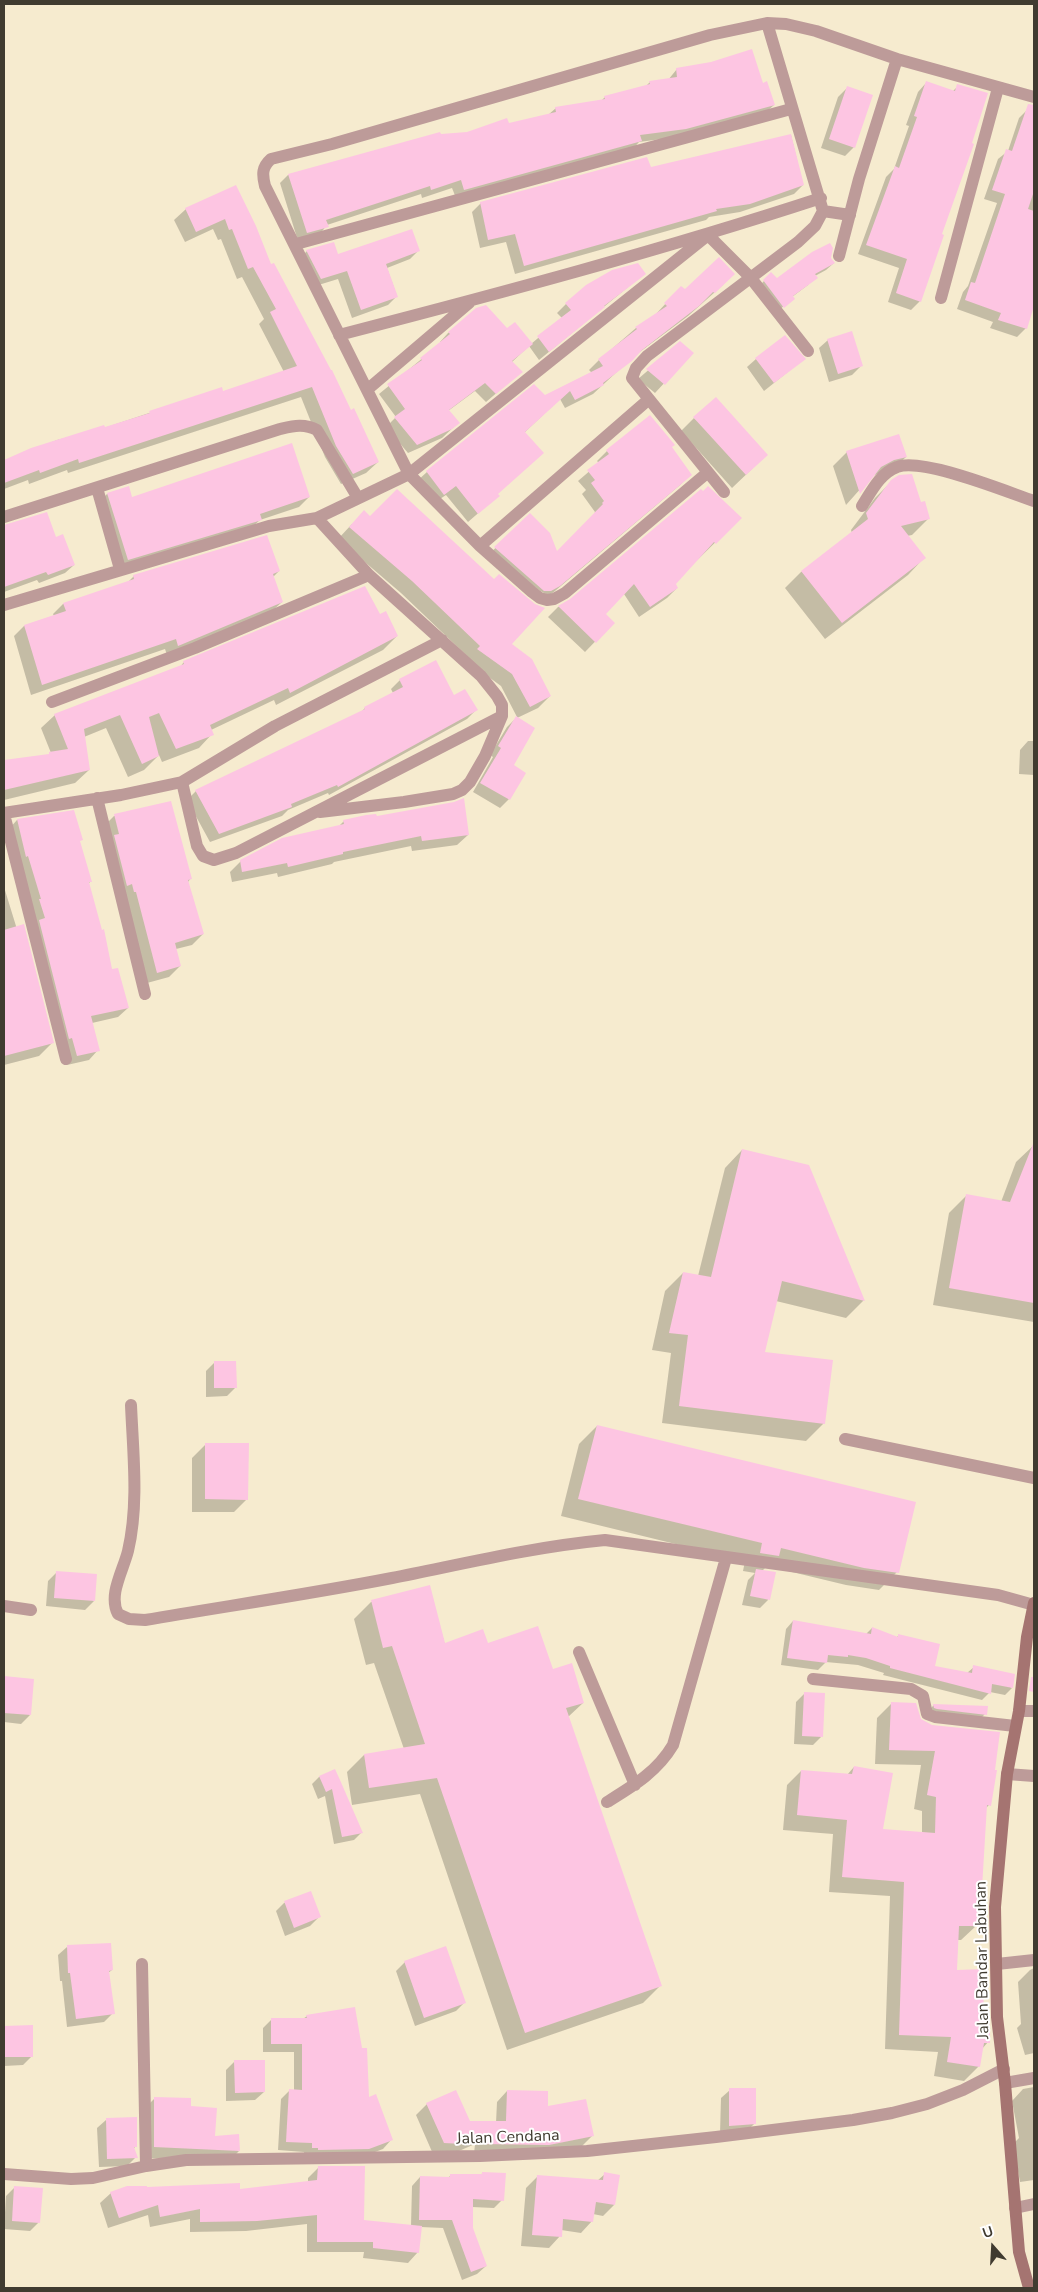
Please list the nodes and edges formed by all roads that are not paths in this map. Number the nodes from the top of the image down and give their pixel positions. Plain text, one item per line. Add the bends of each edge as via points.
1 (767, 23) junction
2 (898, 59) junction
3 (998, 88) junction
4 (1034, 97) edge
5 (791, 109) junction
6 (822, 205) junction
7 (850, 215) junction
8 (708, 235) junction
9 (296, 244) junction
10 (839, 256) dead end
11 (750, 277) junction
12 (941, 298) dead end
13 (472, 301) junction
14 (339, 335) junction
15 (808, 351) dead end
16 (368, 389) junction
17 (648, 400) junction
18 (707, 473) junction
19 (410, 474) junction
20 (97, 488) junction
21 (724, 492) dead end
22 (358, 498) junction
23 (1034, 501) edge
24 (862, 506) dead end
25 (4, 517) edge
26 (317, 518) junction
27 (480, 546) junction
28 (120, 569) junction
29 (369, 575) junction
30 (4, 605) edge
31 (442, 640) junction
32 (52, 702) dead end
33 (502, 716) junction
34 (182, 782) junction
35 (97, 798) junction
36 (320, 812) junction
37 (4, 813) edge
38 (145, 994) dead end
39 (66, 1059) dead end
40 (131, 1405) dead end
41 (845, 1440) dead end
42 (1034, 1478) edge
43 (726, 1558) junction
44 (1034, 1604) edge
45 (4, 1606) edge
46 (32, 1610) dead end
47 (1031, 1637) edge
48 (579, 1652) dead end
49 (813, 1679) dead end
50 (1019, 1711) junction
51 (1034, 1711) edge
52 (1015, 1726) junction
53 (1007, 1774) junction
54 (1034, 1776) edge
55 (635, 1785) junction
56 (607, 1802) dead end
57 (1034, 1960) edge
58 (142, 1964) dead end
59 (997, 1964) junction
60 (1004, 2069) junction
61 (1034, 2078) edge
62 (1005, 2083) junction
63 (146, 2166) junction
64 (4, 2174) edge
65 (1034, 2204) edge
66 (1015, 2208) junction
67 (1029, 2288) edge

1 - 2 street via 816,31
1 - 5 street
1 - 9 street via 683,43 332,144 271,158 263,177
2 - 3 street
2 - 7 street
3 - 4 street
3 - 12 street
5 - 6 street
5 - 9 street
6 - 7 street
6 - 8 street
6 - 11 street via 815,226
7 - 10 street
8 - 11 street
8 - 13 street
8 - 19 street
9 - 14 street
11 - 15 street
11 - 17 street via 640,362 632,378
13 - 14 street
13 - 16 street
14 - 16 street
16 - 19 street
17 - 18 street
17 - 27 street
18 - 21 street
18 - 27 street via 554,600 540,598
19 - 22 street
19 - 27 street
20 - 22 street via 299,425 317,430
20 - 25 street
20 - 28 street
22 - 26 street
23 - 24 street via 950,473 909,464 888,471
26 - 28 street via 269,526
26 - 29 street
28 - 30 street
29 - 31 street
29 - 32 street via 196,648
31 - 33 street via 491,687 502,705
31 - 34 street via 275,726
33 - 36 street
33 - 36 street via 485,756 462,790 404,802
34 - 35 street
34 - 36 street via 197,846 207,859 236,853
35 - 37 street
35 - 38 street
37 - 39 street
40 - 43 street via 134,1501 128,1550 113,1600 118,1614 129,1619 145,1620 390,1578 506,1554 605,1540
41 - 42 street
43 - 44 street via 998,1595
43 - 55 street via 676,1738 664,1759
44 - 47 main road, Jalan Bandar Labuhan
45 - 46 street
47 - 50 main road, Jalan Bandar Labuhan
48 - 55 street
49 - 52 street via 912,1689 923,1696 927,1714 935,1717
50 - 51 street
50 - 52 main road, Jalan Bandar Labuhan
52 - 53 main road, Jalan Bandar Labuhan
53 - 54 street
53 - 59 main road, Jalan Bandar Labuhan via 994,1907
55 - 56 street
57 - 59 street
58 - 63 street
59 - 60 main road, Jalan Bandar Labuhan via 997,2018
60 - 62 main road, Jalan Bandar Labuhan
60 - 63 street, Jalan Cendana via 963,2090 892,2113 725,2136 587,2151 480,2156 186,2160
61 - 62 street
62 - 66 main road, Jalan Bandar Labuhan
63 - 64 street, Jalan Cendana via 71,2180
65 - 66 street
66 - 67 main road, Jalan Bandar Labuhan via 1019,2252

